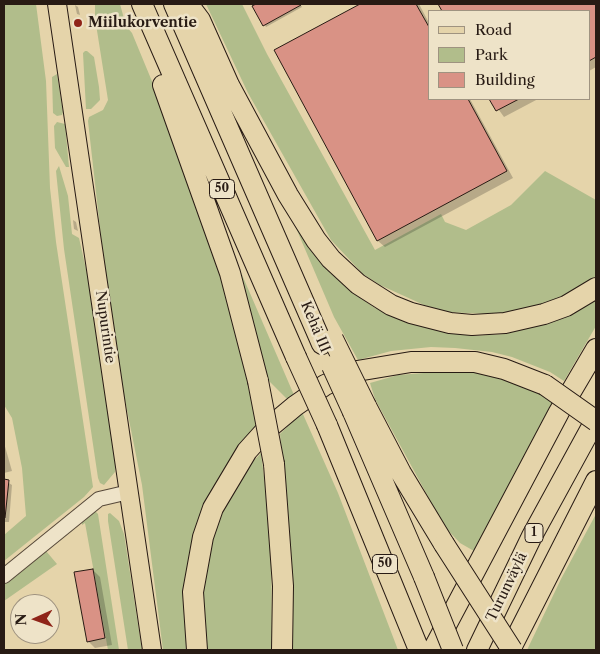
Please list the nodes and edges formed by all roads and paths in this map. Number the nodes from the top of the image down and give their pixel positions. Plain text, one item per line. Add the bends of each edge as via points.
1 (57, 4) edge
2 (174, 4) edge
3 (188, 4) edge
4 (146, 12) edge
5 (596, 288) edge
6 (596, 349) edge
7 (359, 409) junction
8 (596, 420) edge
9 (596, 481) edge
10 (129, 492) junction
11 (4, 576) edge
12 (152, 650) edge
13 (197, 650) edge
14 (282, 650) edge
15 (420, 650) edge
16 (433, 650) edge
17 (453, 650) edge
18 (477, 650) edge
19 (511, 650) edge

1 - 10 main road, Nupurintie
2 - 7 highway, Kehä III / 50, bridge via 281,249
3 - 5 highway via 200,20 229,84 306,225 331,259 358,284 391,305 411,313 472,325 535,317 566,306
4 - 14 highway, bridge via 149,48 230,273 258,381 278,498 283,586
4 - 15 highway, Kehä III / 50, bridge via 327,425
6 - 16 highway via 559,412
7 - 17 highway, Kehä III / 50, bridge
7 - 19 highway, bridge
8 - 13 highway, bridge via 545,385 475,362 411,362 357,371 325,386 295,406 246,451 213,508 203,537 193,592
8 - 18 highway, Turunväylä / 1 via 536,528
9 - 19 highway, 1
10 - 11 street via 99,500
10 - 12 main road, Nupurintie

